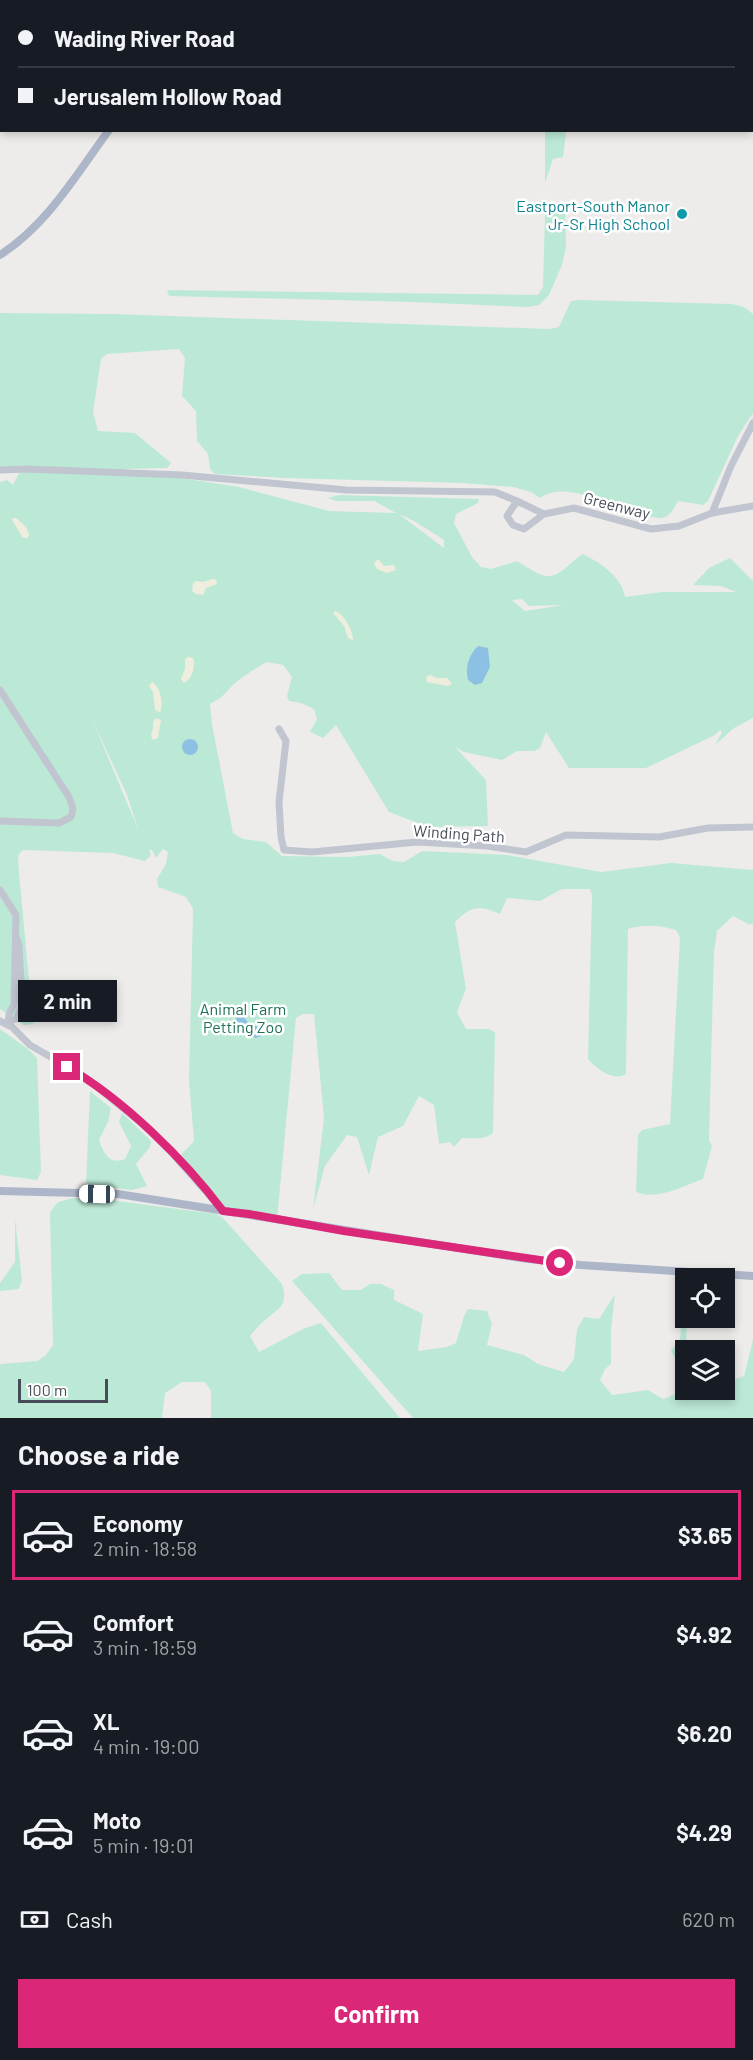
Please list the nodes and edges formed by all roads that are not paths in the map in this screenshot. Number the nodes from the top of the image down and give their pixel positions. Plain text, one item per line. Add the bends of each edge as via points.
1 (108, 132) edge
2 (0, 255) edge
3 (753, 423) edge
4 (0, 470) edge
5 (517, 501) junction
6 (753, 506) edge
7 (712, 513) junction
8 (544, 514) junction
9 (0, 690) edge
10 (279, 729) dead end
11 (0, 821) edge
12 (753, 827) edge
13 (0, 890) edge
14 (0, 1021) edge
15 (9, 1023) junction
16 (0, 1191) edge
17 (223, 1211) junction
18 (753, 1276) edge

1 - 2 main road via 41,222
3 - 7 street
4 - 5 street via 182,475 346,490 495,492
5 - 8 street
5 - 8 street, Greenway via 507,516 513,525 524,529
6 - 7 street, Greenway
7 - 8 street, Greenway via 680,526 651,529 574,508
9 - 11 street via 73,809 71,817 59,823
10 - 12 street, Winding Path via 286,741 279,802 284,850 312,852 417,842 526,852 566,836 659,837 708,828
13 - 15 street via 16,915 19,945 17,979 21,1008
14 - 15 street
15 - 17 street via 30,1045 85,1077 146,1127
16 - 17 main road via 118,1194
17 - 18 main road via 568,1264

